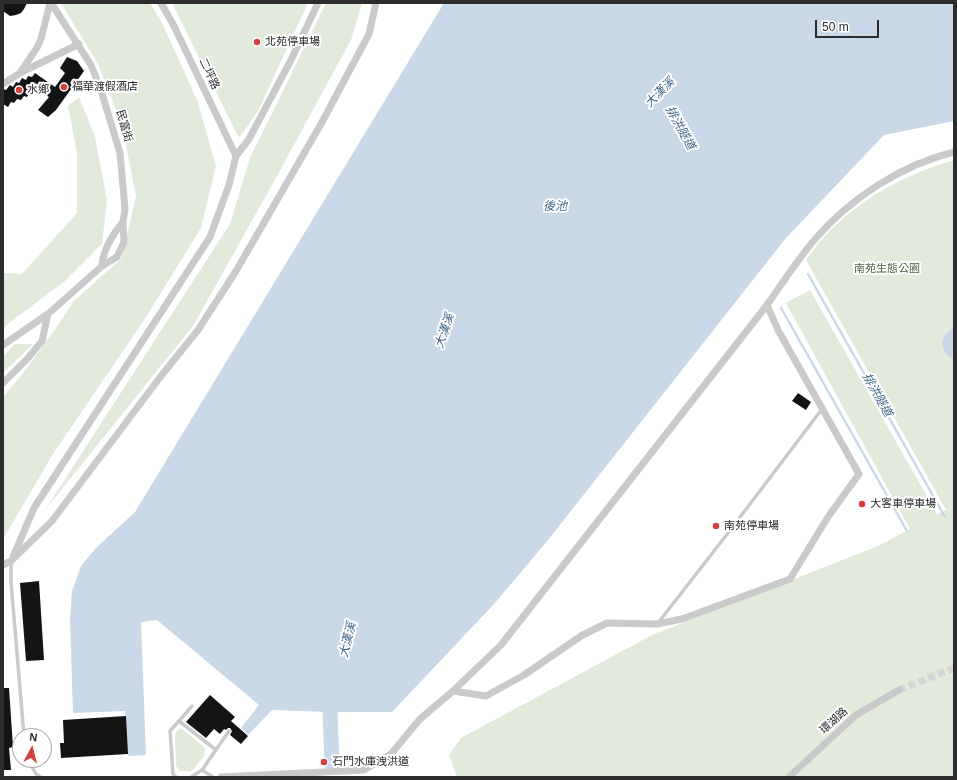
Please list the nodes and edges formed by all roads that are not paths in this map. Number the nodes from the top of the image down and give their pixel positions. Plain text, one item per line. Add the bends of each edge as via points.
1 (50, 3) edge
2 (161, 3) edge
3 (318, 3) edge
4 (376, 3) edge
5 (79, 44) junction
6 (20, 73) junction
7 (3, 84) edge
8 (954, 152) edge
9 (236, 156) junction
10 (123, 222) junction
11 (102, 266) junction
12 (767, 304) junction
13 (48, 314) junction
14 (3, 345) edge
15 (3, 383) edge
16 (823, 408) junction
17 (11, 561) junction
18 (3, 566) edge
19 (657, 624) junction
20 (899, 690) tunnel mouth
21 (453, 691) junction
22 (192, 706) dead end
23 (178, 721) junction
24 (23, 728) edge
25 (229, 732) dead end
26 (216, 750) junction
27 (33, 768) edge
28 (202, 770) junction
29 (41, 777) edge
30 (176, 777) edge
31 (191, 777) edge
32 (213, 777) edge
33 (221, 777) edge
34 (789, 777) edge

1 - 5 street, 民富街
1 - 6 street via 41,39
2 - 9 street, 二坪路
3 - 9 street via 249,139
4 - 17 street via 369,34 321,124 236,271 198,330 52,521
5 - 6 street
5 - 10 street, 民富街 via 100,87 120,153 124,198
6 - 7 street
8 - 12 street via 920,162 861,197 816,237
9 - 17 street via 229,185 210,237 34,508
10 - 11 street via 114,233 102,257
10 - 11 street, 民富街 via 124,242 117,257
11 - 13 street, 民富街
12 - 16 street via 778,330
12 - 21 street via 502,645
13 - 14 street, 民富街
13 - 15 street via 42,341
16 - 19 lane
16 - 19 street via 859,474 828,517 790,579 682,619
17 - 18 street
17 - 24 lane
19 - 21 street via 606,623 486,696
20 - 34 street, 環湖路 via 856,716
21 - 33 street via 420,719 391,754 364,770
22 - 23 lane
23 - 26 lane
23 - 30 lane via 170,731 173,774
25 - 26 lane
26 - 28 lane
27 - 29 lane
28 - 31 lane
28 - 32 lane

